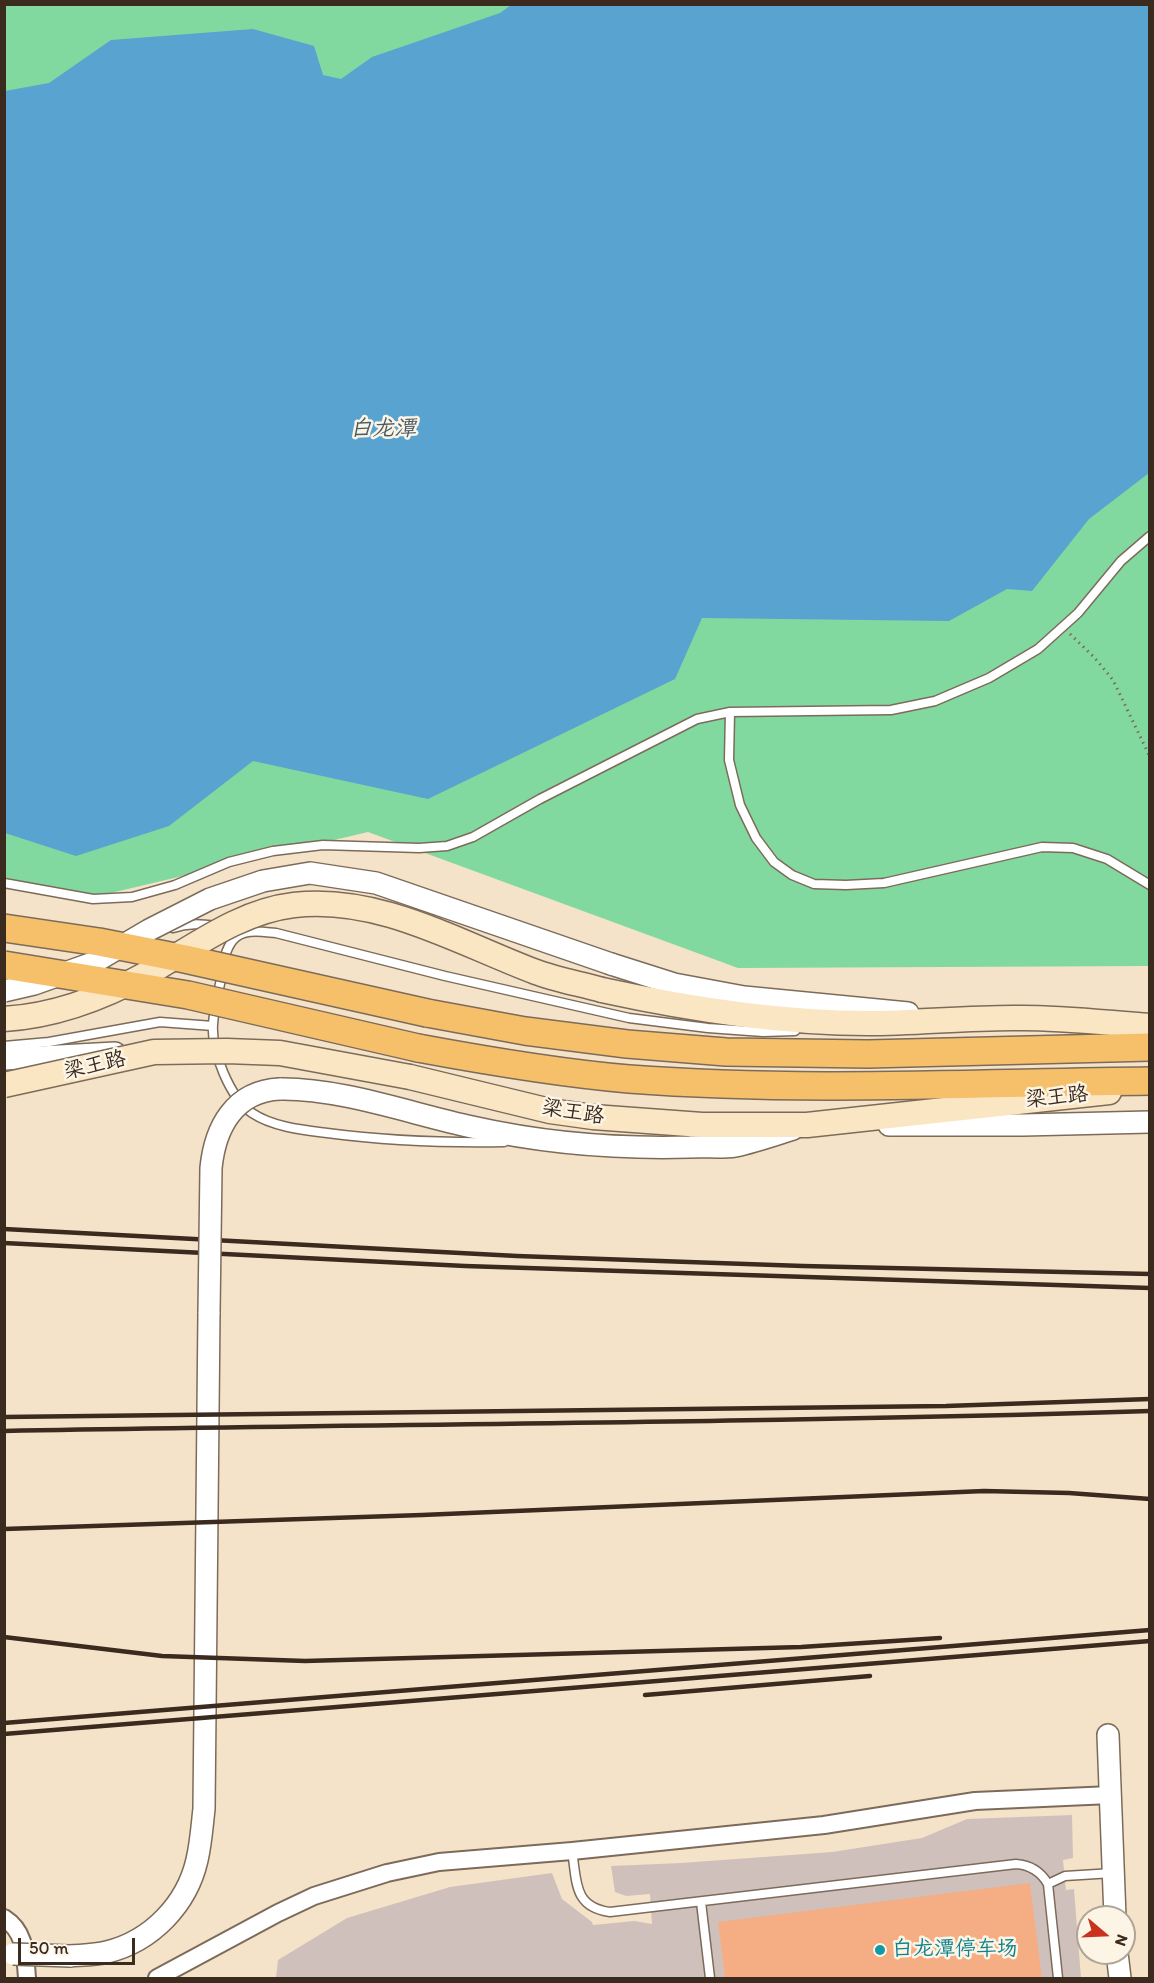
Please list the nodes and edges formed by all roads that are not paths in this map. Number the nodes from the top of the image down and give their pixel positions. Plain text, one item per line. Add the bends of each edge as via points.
1 (1149, 537) edge
2 (730, 711) junction
3 (4, 883) edge
4 (1149, 885) edge
5 (4, 928) edge
6 (253, 931) junction
7 (97, 952) dead end
8 (4, 965) edge
9 (4, 991) edge
10 (1149, 1014) edge
11 (1022, 1018) junction
12 (4, 1019) edge
13 (867, 1023) junction
14 (213, 1026) junction
15 (1149, 1026) edge
16 (4, 1046) edge
17 (1149, 1047) edge
18 (154, 1052) junction
19 (4, 1059) edge
20 (1149, 1081) edge
21 (4, 1085) edge
22 (1149, 1088) edge
23 (1149, 1122) edge
24 (807, 1125) junction
25 (553, 1140) junction
26 (1108, 1735) dead end
27 (1111, 1795) junction
28 (572, 1851) junction
29 (1114, 1873) junction
30 (1048, 1884) junction
31 (701, 1902) junction
32 (1115, 1905) edge
33 (4, 1918) edge
34 (9, 1954) edge
35 (27, 1978) edge
36 (157, 1978) edge
37 (710, 1978) edge
38 (1058, 1978) edge

1 - 2 lane via 1038,649 989,678 935,701 891,710
2 - 3 lane via 697,719 473,837 447,846 323,845 273,851 229,862 175,885 132,897 93,898
2 - 4 lane via 729,760 740,805 756,838 774,862 792,875 814,884 884,883 1042,847 1073,848 1107,859
5 - 17 main road, bridge via 163,954 525,1031 627,1044 726,1052 868,1054
6 - 7 lane via 182,925 126,950 113,954
6 - 13 lane via 629,1018 763,1032
6 - 14 lane via 234,939 225,954
8 - 20 main road, 梁王路, bridge via 188,994 418,1048 516,1066 616,1077 741,1085
9 - 11 street, bridge via 93,963 210,899 263,881 310,873 376,883 674,984 744,997 912,1014
10 - 11 street
11 - 13 main road
11 - 15 main road
12 - 13 main road, bridge via 57,1011 101,997 255,915 291,905 331,903 377,910 539,973 602,990 728,1013
14 - 16 lane via 160,1022
14 - 25 lane via 219,1066 230,1088 251,1113 272,1123 410,1142
18 - 19 street, bridge
18 - 21 main road, 梁王路, bridge
18 - 24 main road, 梁王路, bridge via 280,1053 593,1117 702,1125
22 - 24 main road, 梁王路
23 - 24 street
24 - 25 street via 735,1146 627,1147
25 - 34 street, bridge via 473,1128 321,1093 280,1089 261,1092 229,1114 219,1129 211,1168 204,1809 197,1862 176,1907 145,1935 109,1952 70,1956
26 - 27 street
27 - 28 street via 975,1801 824,1825
27 - 29 street
28 - 31 lane via 582,1899 599,1911
28 - 36 street via 439,1862 349,1884 278,1913
29 - 30 lane via 1065,1876
29 - 32 street
30 - 31 lane via 1035,1869 1016,1864
30 - 38 lane
31 - 37 lane
33 - 35 street via 14,1923 22,1937

